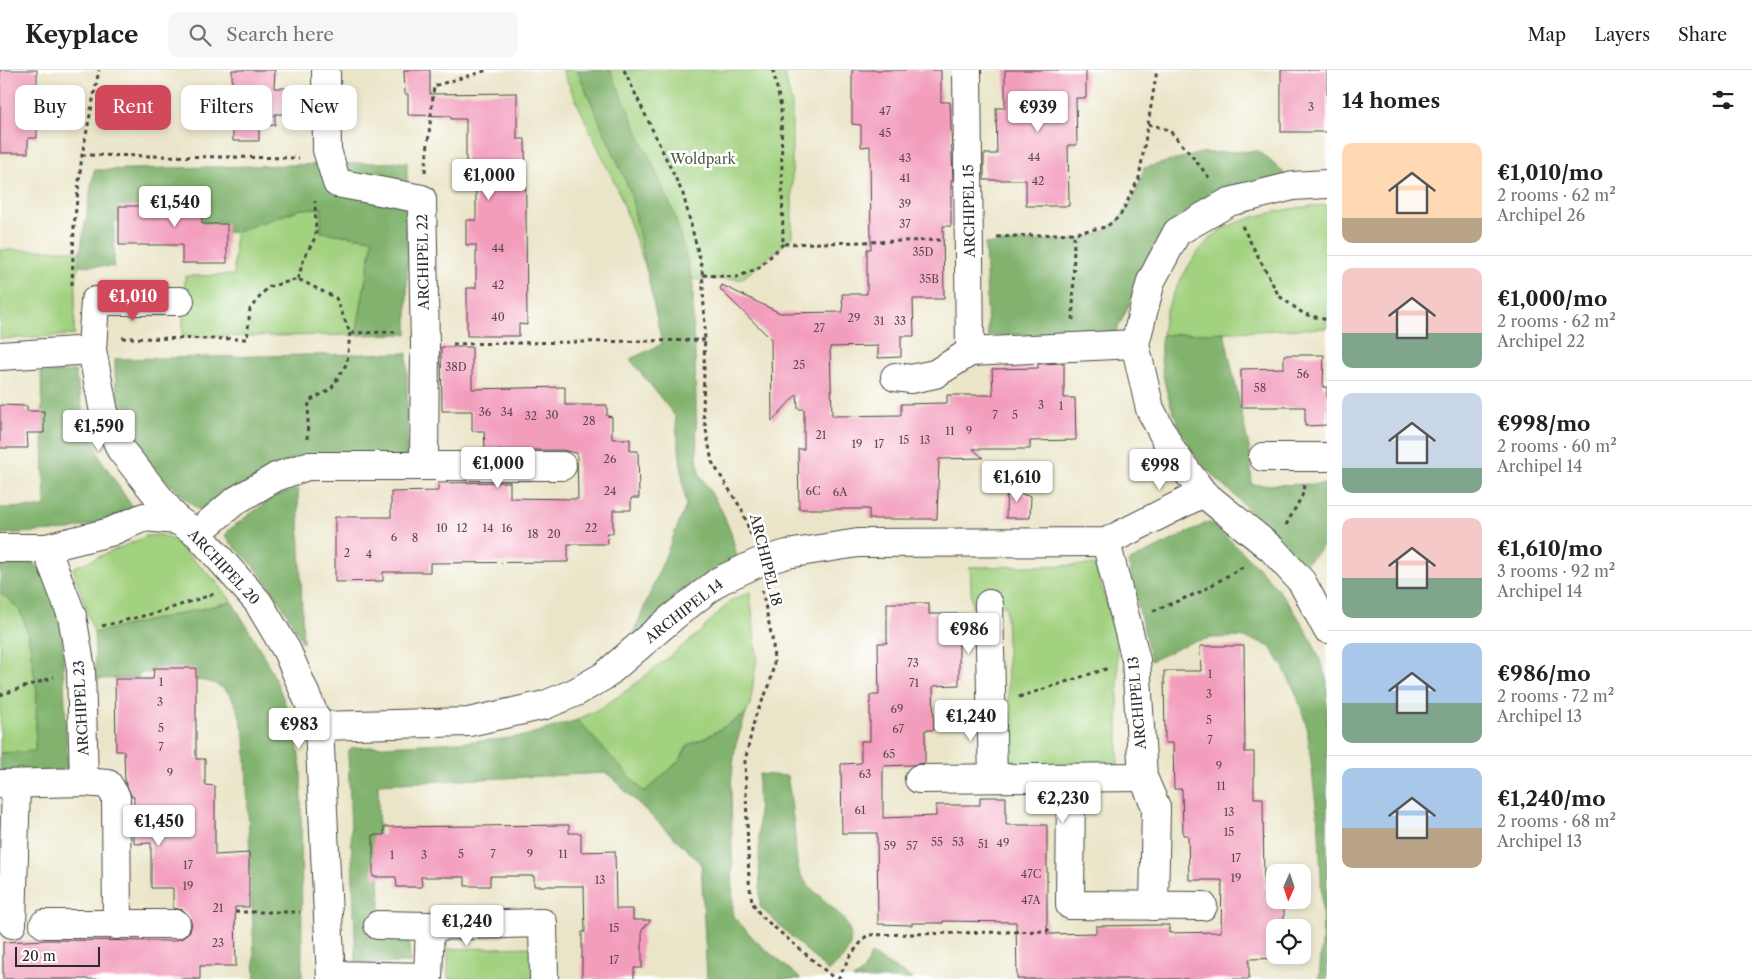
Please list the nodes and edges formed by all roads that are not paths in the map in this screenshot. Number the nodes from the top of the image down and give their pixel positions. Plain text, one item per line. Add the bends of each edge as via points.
1 (326, 70) edge
2 (968, 70) edge
3 (1327, 184) edge
4 (180, 301) dead end
5 (93, 344) junction
6 (1135, 344) junction
7 (970, 352) junction
8 (0, 356) edge
9 (895, 377) dead end
10 (1327, 457) edge
11 (1263, 458) dead end
12 (424, 466) junction
13 (562, 466) dead end
14 (1203, 494) junction
15 (187, 527) junction
16 (1106, 542) junction
17 (0, 548) edge
18 (46, 548) junction
19 (989, 604) dead end
20 (1327, 629) edge
21 (319, 726) junction
22 (1143, 777) junction
23 (993, 778) junction
24 (1071, 778) junction
25 (920, 779) dead end
26 (84, 782) junction
27 (8, 785) edge
28 (1154, 906) junction
29 (1203, 906) dead end
30 (12, 924) dead end
31 (44, 924) dead end
32 (176, 924) dead end
33 (117, 925) junction
34 (378, 925) dead end
35 (430, 926) junction
36 (331, 977) edge
37 (544, 979) edge

1 - 12 street, ARCHIPEL 22 via 327,150 337,183 422,199
2 - 7 street, ARCHIPEL 15
3 - 6 street via 1293,186 1229,202 1177,232 1151,281
4 - 5 street, ARCHIPEL 20 via 95,301
5 - 8 street
5 - 15 street, ARCHIPEL 20 via 104,412 121,450
6 - 7 street
6 - 14 street via 1150,409 1172,451
7 - 9 street via 935,374 911,379
10 - 11 street
12 - 13 street
12 - 15 street via 307,466 276,476
14 - 16 street, ARCHIPEL 14
14 - 20 street via 1272,548 1302,582
15 - 18 street via 144,517 110,532
15 - 21 street, ARCHIPEL 20 via 258,602 287,651
16 - 21 street, ARCHIPEL 14 via 858,543 787,554 757,563 718,581 604,676 545,705 469,722
16 - 22 street, ARCHIPEL 13 via 1136,660
17 - 18 street
18 - 26 street, ARCHIPEL 23 via 75,632 81,669
19 - 23 street
21 - 36 street, ARCHIPEL 20
22 - 24 street
22 - 28 street, ARCHIPEL 13 via 1156,807
23 - 24 street
23 - 25 street
24 - 28 street via 1070,905
26 - 27 street
26 - 33 street via 108,784 116,798
27 - 30 street
28 - 29 street
31 - 33 street
32 - 33 street
34 - 35 street
35 - 36 street via 428,977
35 - 37 street via 544,923

